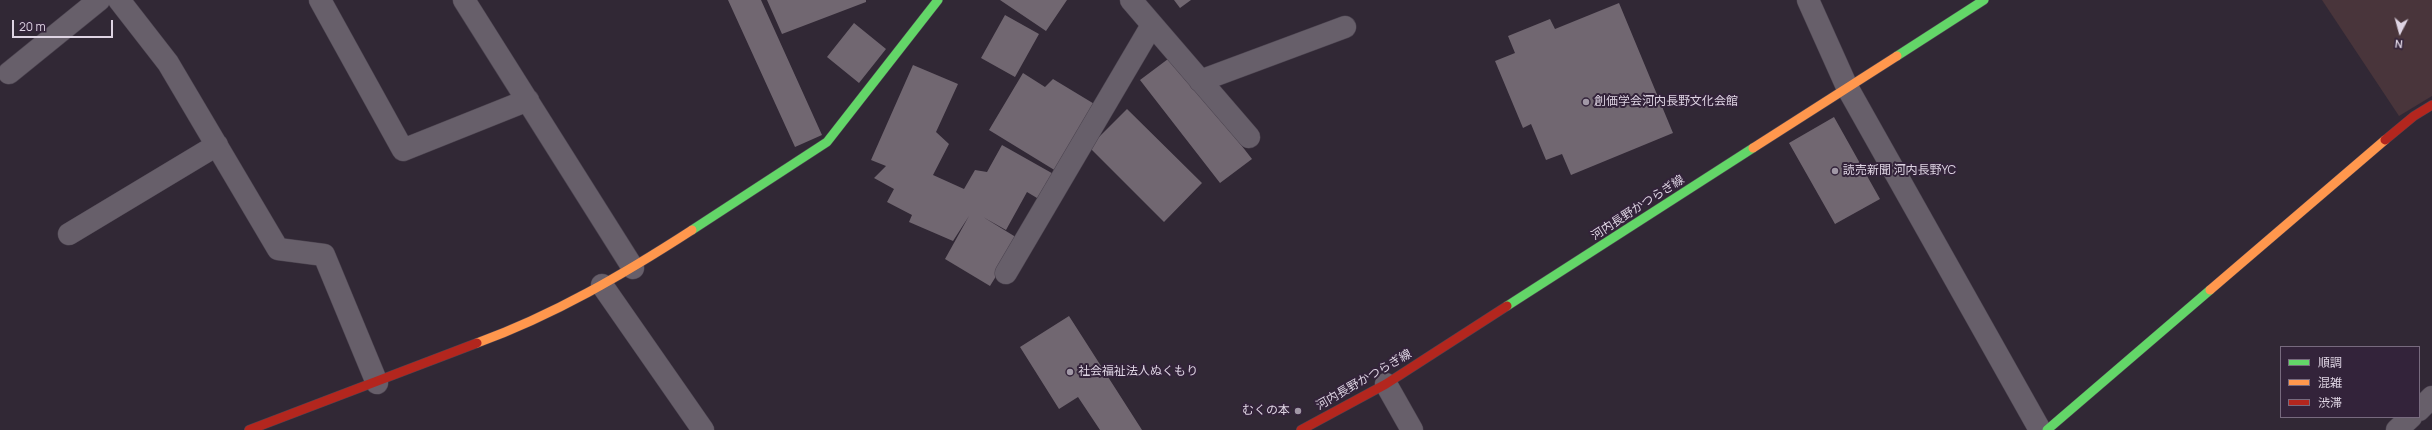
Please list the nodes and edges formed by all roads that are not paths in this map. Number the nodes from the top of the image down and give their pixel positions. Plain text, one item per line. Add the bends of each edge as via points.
1 (99, 0) edge
2 (119, 0) edge
3 (320, 0) edge
4 (464, 0) edge
5 (938, 0) edge
6 (1130, 0) edge
7 (1808, 0) edge
8 (1984, 0) edge
9 (1152, 25) junction
10 (1345, 27) dead end
11 (9, 73) dead end
12 (1200, 81) junction
13 (1848, 87) junction
14 (528, 100) junction
15 (2432, 106) edge
16 (1248, 136) dead end
17 (217, 145) junction
18 (68, 234) dead end
19 (633, 268) junction
20 (1006, 272) dead end
21 (602, 285) junction
22 (377, 383) junction
23 (1386, 384) junction
24 (2432, 397) edge
25 (2420, 409) edge
26 (2410, 418) edge
27 (249, 430) edge
28 (703, 430) edge
29 (1301, 430) edge
30 (1412, 430) edge
31 (2040, 430) edge
32 (2047, 430) edge
33 (2397, 430) edge

1 - 11 street
2 - 17 street via 168,63
3 - 14 street via 403,150
4 - 14 street
5 - 19 street via 827,142
6 - 9 street
7 - 13 street
8 - 13 street, 河内長野かつらぎ線
9 - 12 street
9 - 20 street
10 - 12 street
12 - 16 street
13 - 23 street, 河内長野かつらぎ線
13 - 31 street
14 - 19 street
15 - 32 street via 2414,116
17 - 18 street
17 - 22 street via 278,249 324,254
19 - 21 street
21 - 22 street via 526,325
21 - 28 street
22 - 27 street
23 - 29 street, 河内長野かつらぎ線
23 - 30 street
24 - 25 street
26 - 33 street

